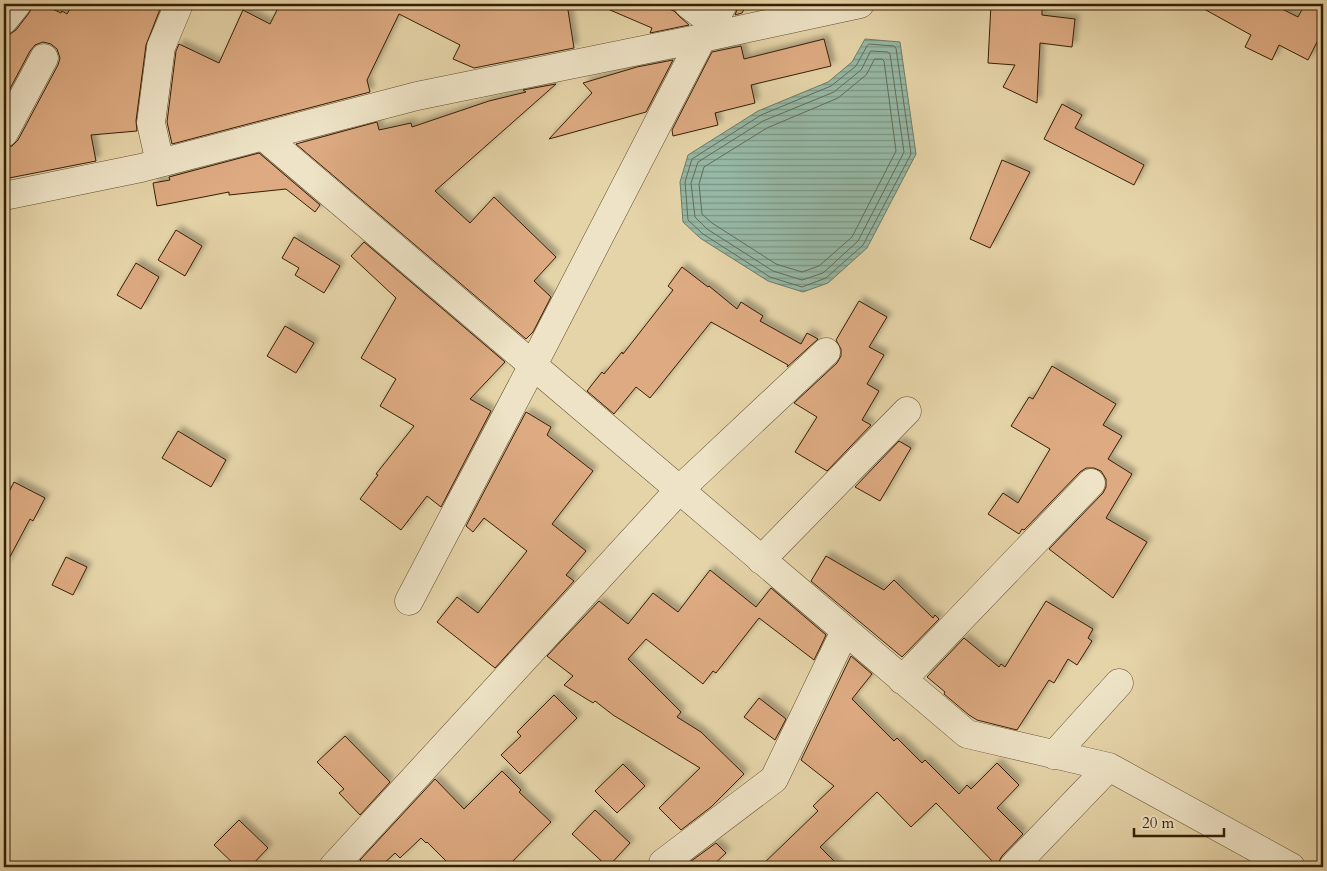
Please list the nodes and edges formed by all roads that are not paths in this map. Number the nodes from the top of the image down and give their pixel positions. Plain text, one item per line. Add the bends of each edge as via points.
1 (17, 4) edge
2 (179, 4) edge
3 (688, 4) edge
4 (860, 4) edge
5 (4, 20) edge
6 (713, 22) edge
7 (44, 58) dead end
8 (4, 133) edge
9 (264, 136) junction
10 (160, 163) junction
11 (4, 196) edge
12 (826, 352) dead end
13 (533, 366) junction
14 (907, 412) dead end
15 (1091, 483) dead end
16 (679, 490) junction
17 (761, 560) junction
18 (409, 601) dead end
19 (845, 631) junction
20 (902, 680) junction
21 (1119, 683) dead end
22 (1054, 755) junction
23 (1109, 768) junction
24 (334, 867) edge
25 (666, 867) edge
26 (1013, 867) edge
27 (1292, 867) edge

1 - 5 street
2 - 10 street via 161,47 151,123
3 - 6 street
4 - 6 street
6 - 9 street
6 - 13 street
7 - 8 street
9 - 10 street
9 - 13 street
10 - 11 street
12 - 16 street
13 - 16 street
13 - 18 street
14 - 17 street
15 - 20 street
16 - 17 street
16 - 24 street
17 - 19 street
19 - 20 street
19 - 25 street via 774,779 663,863
20 - 22 street via 966,734
21 - 22 street
22 - 23 street
23 - 26 street
23 - 27 street

